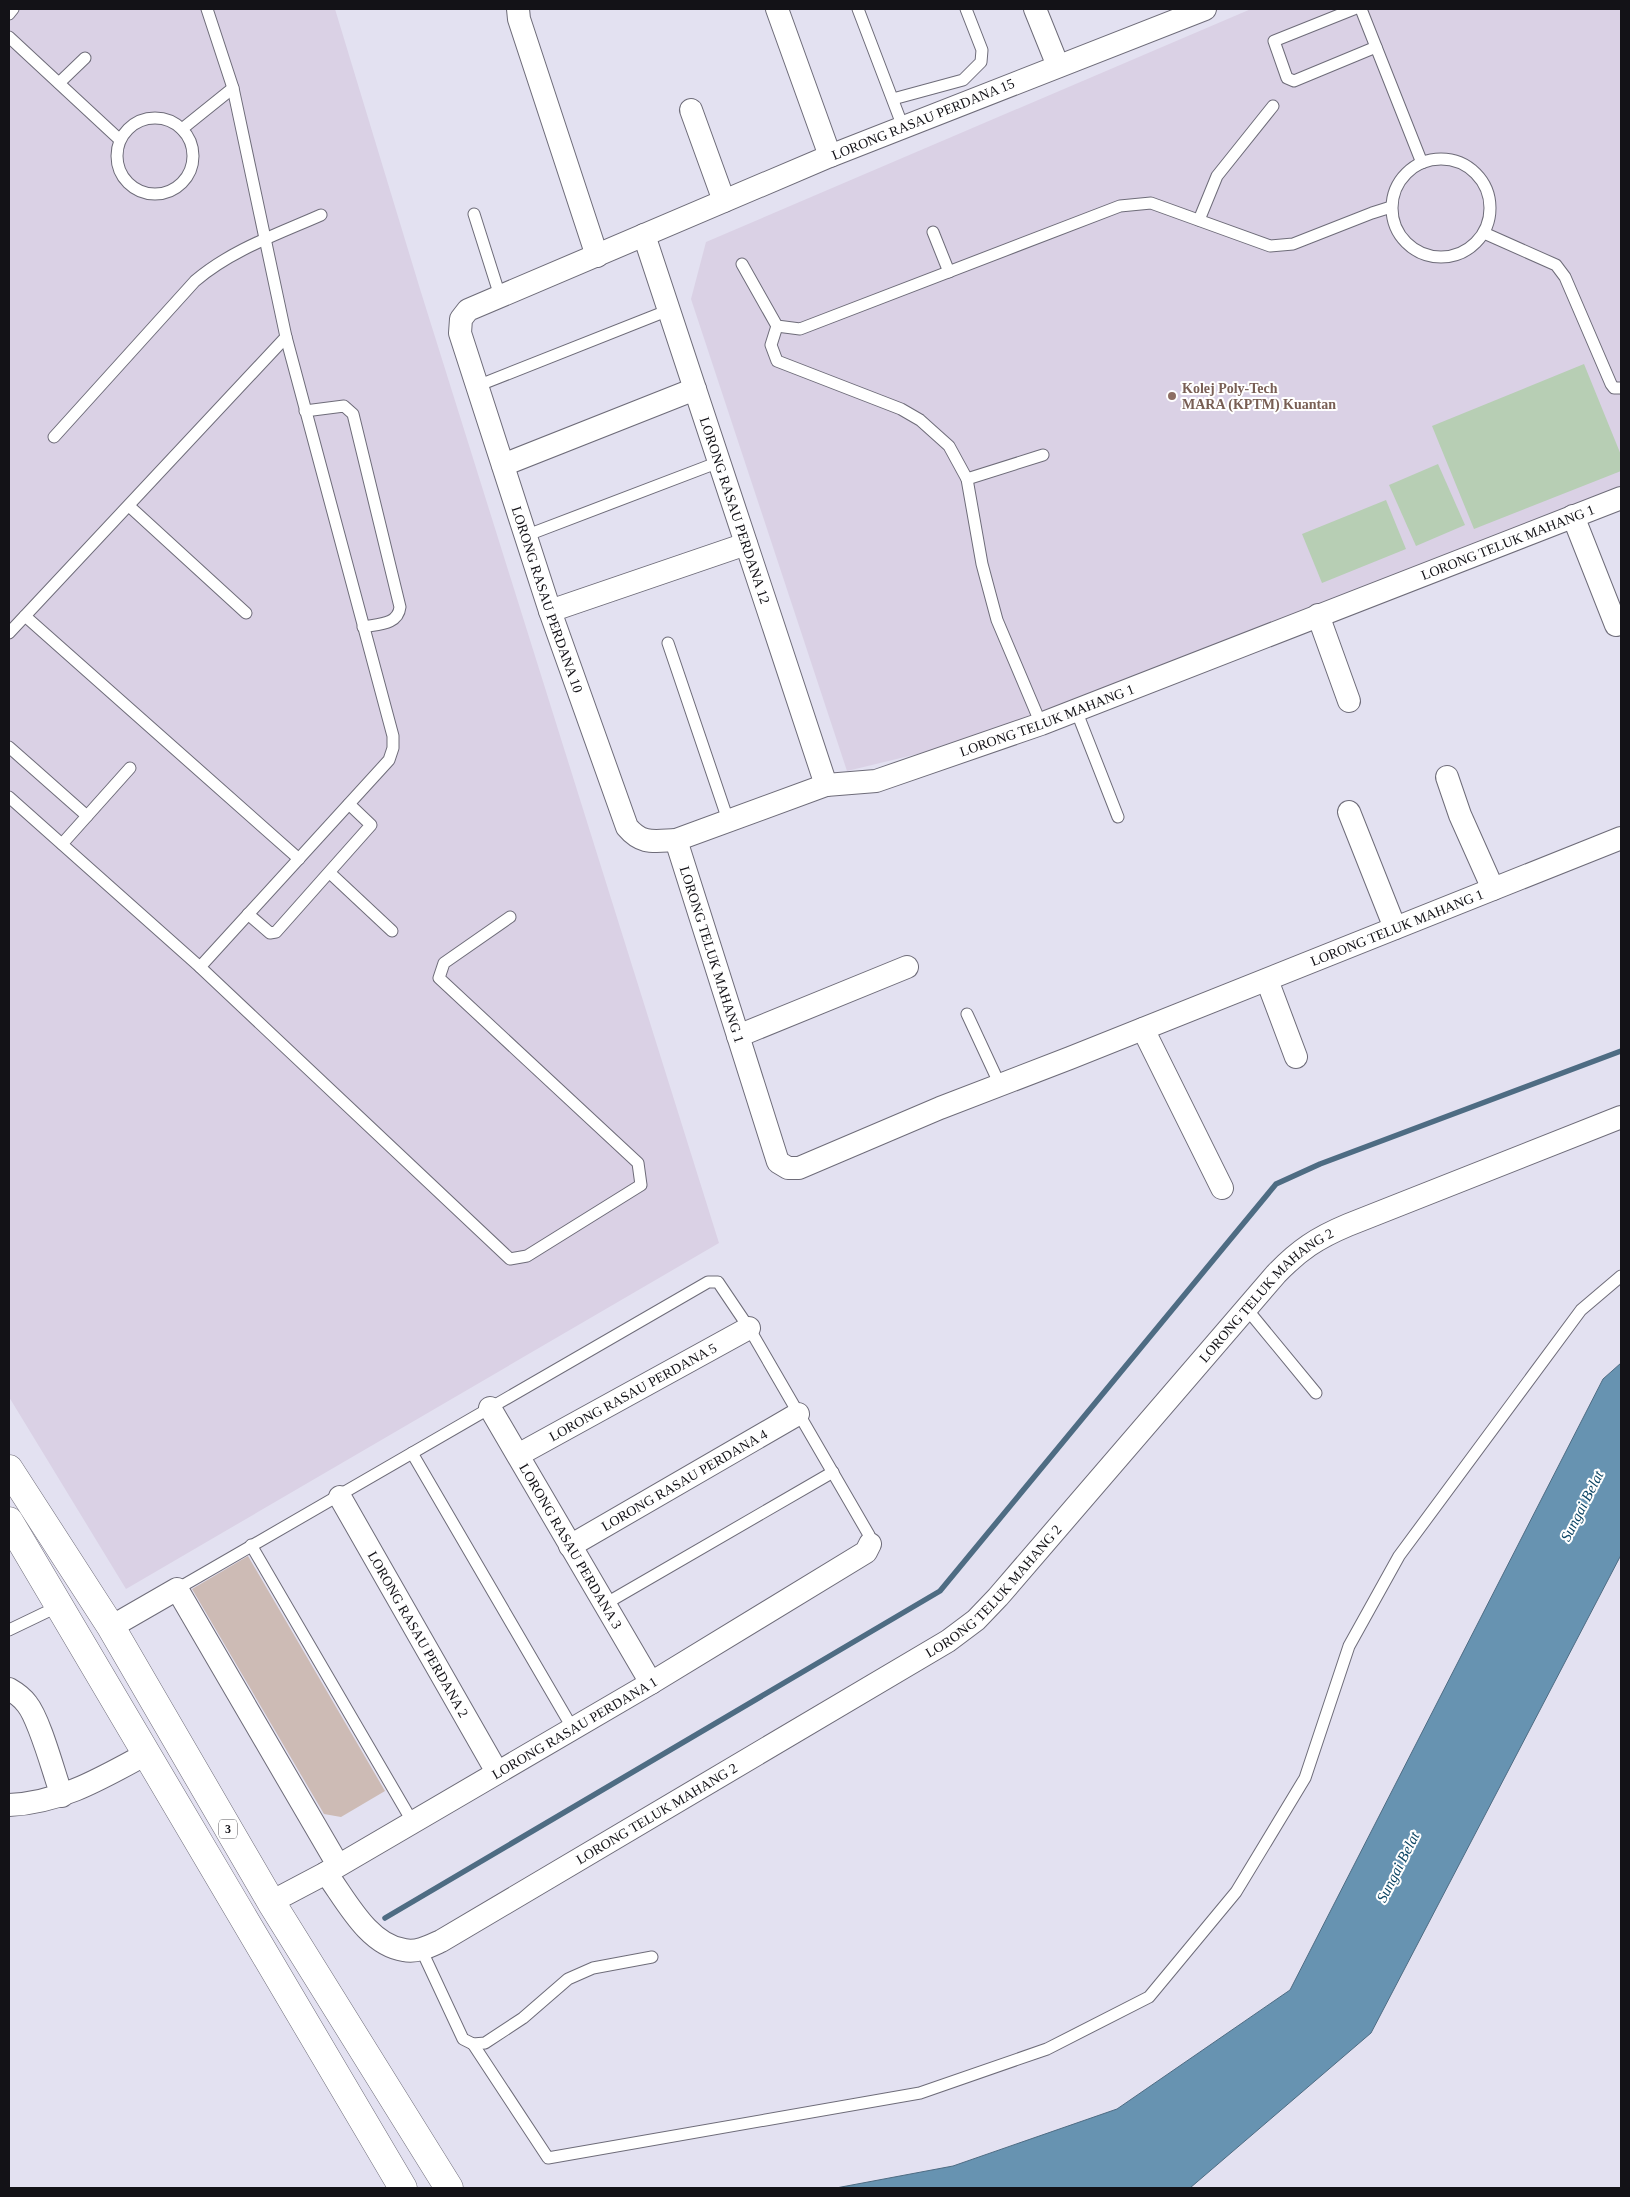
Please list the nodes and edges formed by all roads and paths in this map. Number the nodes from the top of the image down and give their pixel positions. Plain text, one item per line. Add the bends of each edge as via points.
1 (13, 9) edge
2 (207, 9) edge
3 (518, 9) edge
4 (777, 9) edge
5 (858, 9) edge
6 (966, 9) edge
7 (1035, 9) edge
8 (1205, 9) edge
9 (1354, 9) edge
10 (1361, 9) edge
11 (9, 14) edge
12 (9, 37) edge
13 (1376, 47) junction
14 (85, 58) dead end
15 (1058, 66) junction
16 (59, 83) junction
17 (233, 88) junction
18 (893, 99) junction
19 (1273, 106) dead end
20 (691, 110) dead end
21 (903, 127) junction
22 (182, 129) junction
23 (120, 140) junction
24 (830, 156) junction
25 (1422, 163) junction
26 (724, 201) junction
27 (1391, 208) junction
28 (474, 214) dead end
29 (321, 215) dead end
30 (1199, 220) junction
31 (933, 232) dead end
32 (1484, 233) junction
33 (644, 235) junction
34 (265, 239) junction
35 (597, 256) junction
36 (742, 264) dead end
37 (949, 272) junction
38 (500, 296) junction
39 (669, 310) junction
40 (461, 319) joint
41 (777, 326) junction
42 (286, 337) junction
43 (477, 386) junction
44 (1621, 388) edge
45 (695, 389) junction
46 (306, 411) junction
47 (54, 437) dead end
48 (1044, 455) dead end
49 (719, 462) junction
50 (503, 465) junction
51 (967, 479) junction
52 (1621, 498) edge
53 (129, 506) junction
54 (1573, 516) junction
55 (526, 536) junction
56 (746, 544) junction
57 (550, 611) junction
58 (246, 613) dead end
59 (1318, 614) junction
60 (25, 616) junction
61 (1616, 625) dead end
62 (363, 627) junction
63 (9, 633) edge
64 (668, 644) dead end
65 (1349, 701) dead end
66 (1076, 710) junction
67 (1040, 724) junction
68 (9, 747) edge
69 (130, 768) dead end
70 (1447, 777) dead end
71 (826, 785) junction
72 (9, 797) edge
73 (349, 804) junction
74 (1349, 812) dead end
75 (87, 816) junction
76 (1118, 817) dead end
77 (728, 820) junction
78 (1621, 838) edge
79 (676, 840) junction
80 (62, 844) junction
81 (299, 858) junction
82 (330, 873) junction
83 (1493, 889) junction
84 (248, 914) junction
85 (510, 917) dead end
86 (1396, 928) junction
87 (392, 931) dead end
88 (200, 966) junction
89 (907, 967) dead end
90 (1267, 980) junction
91 (967, 1014) dead end
92 (1142, 1029) junction
93 (738, 1036) junction
94 (1296, 1057) dead end
95 (1000, 1085) junction
96 (1621, 1117) edge
97 (1222, 1188) dead end
98 (1621, 1276) edge
99 (1246, 1308) junction
100 (749, 1328) junction
101 (1316, 1393) dead end
102 (490, 1408) junction
103 (798, 1414) junction
104 (412, 1453) junction
105 (518, 1455) junction
106 (9, 1469) edge
107 (833, 1472) junction
108 (340, 1497) junction
109 (9, 1521) edge
110 (870, 1544) joint
111 (251, 1545) junction
112 (570, 1546) junction
113 (177, 1589) junction
114 (605, 1604) junction
115 (59, 1606) junction
116 (111, 1627) junction
117 (10, 1630) edge
118 (651, 1683) junction
119 (9, 1689) edge
120 (572, 1728) junction
121 (146, 1754) junction
122 (497, 1772) junction
123 (62, 1796) junction
124 (9, 1805) edge
125 (412, 1821) junction
126 (332, 1869) junction
127 (271, 1902) junction
128 (421, 1950) junction
129 (652, 1957) dead end
130 (472, 2044) junction
131 (403, 2188) edge
132 (449, 2188) edge

1 - 11 lane
2 - 17 lane
3 - 35 street
4 - 24 street
5 - 18 lane
6 - 18 lane via 982,50 981,62 963,80
7 - 15 street
8 - 15 street, LORONG RASAU PERDANA 15
9 - 13 lane via 1274,41 1287,78 1294,81
10 - 13 lane
12 - 16 lane
13 - 25 lane
14 - 16 lane
15 - 21 street, LORONG RASAU PERDANA 15
16 - 23 lane
17 - 22 lane
17 - 34 lane
18 - 21 lane
19 - 30 lane via 1217,176
20 - 26 street
21 - 24 street, LORONG RASAU PERDANA 15
22 - 23 lane via 160,118 148,119 132,126
22 - 23 lane via 193,152 188,177 179,186 155,195 142,193 122,177 116,152
24 - 26 street, LORONG RASAU PERDANA 15
25 - 27 lane via 1400,180
25 - 32 lane via 1449,159 1474,171 1482,181 1491,207
26 - 33 street, LORONG RASAU PERDANA 15
27 - 30 lane via 1293,244 1270,246
27 - 32 lane via 1399,235 1409,246 1428,255 1449,257 1463,252
28 - 38 lane
29 - 34 lane
30 - 37 lane via 1151,203 1120,206
31 - 37 lane
32 - 44 lane via 1556,265 1565,277 1610,384
33 - 35 street, LORONG RASAU PERDANA 15
33 - 39 street, LORONG RASAU PERDANA 12
34 - 42 lane
34 - 47 lane via 222,261 195,281
35 - 38 street, LORONG RASAU PERDANA 15
36 - 41 lane
37 - 41 lane via 800,329
38 - 40 street, LORONG RASAU PERDANA 15 via 468,310
39 - 43 lane
39 - 45 street, LORONG RASAU PERDANA 12
40 - 43 street, LORONG RASAU PERDANA 10 via 460,333
41 - 51 lane via 771,345 778,361 901,409 920,420 949,446
42 - 46 lane
42 - 53 lane
43 - 50 street, LORONG RASAU PERDANA 10
45 - 49 street, LORONG RASAU PERDANA 12
45 - 50 street
46 - 62 lane
46 - 62 lane via 344,406 353,414 400,607 393,621
48 - 51 lane
49 - 55 lane
49 - 56 street, LORONG RASAU PERDANA 12
50 - 55 street, LORONG RASAU PERDANA 10
51 - 67 lane via 982,564 997,620
52 - 54 street, LORONG TELUK MAHANG 1
53 - 58 lane
53 - 60 lane
54 - 59 street, LORONG TELUK MAHANG 1
54 - 61 street
55 - 57 street, LORONG RASAU PERDANA 10
56 - 57 street
56 - 71 street, LORONG RASAU PERDANA 12
57 - 79 street, LORONG RASAU PERDANA 10 via 627,827 636,837 652,842
59 - 65 street
59 - 66 street, LORONG TELUK MAHANG 1
60 - 63 lane
60 - 81 lane
62 - 73 lane via 393,736 393,748 389,760
64 - 77 lane
66 - 67 street, LORONG TELUK MAHANG 1
66 - 76 lane
67 - 71 street, LORONG TELUK MAHANG 1 via 876,781
68 - 75 lane
69 - 75 lane
70 - 83 street
71 - 77 street, LORONG TELUK MAHANG 1
72 - 80 lane
73 - 81 lane
73 - 82 lane via 370,825
74 - 86 street
75 - 80 lane
77 - 79 street, LORONG TELUK MAHANG 1
78 - 83 street, LORONG TELUK MAHANG 1
79 - 93 street, LORONG TELUK MAHANG 1
80 - 88 lane
81 - 84 lane
82 - 84 lane via 276,932 270,933
82 - 87 lane
83 - 86 street, LORONG TELUK MAHANG 1
84 - 88 lane
85 - 88 lane via 444,963 440,978 638,1163 642,1185 527,1256 510,1259
86 - 90 street, LORONG TELUK MAHANG 1
89 - 93 street
90 - 92 street, LORONG TELUK MAHANG 1
90 - 94 street
91 - 95 lane
92 - 95 street, LORONG TELUK MAHANG 1
92 - 97 street
93 - 95 street, LORONG TELUK MAHANG 1 via 778,1162 788,1168 799,1168
96 - 99 street, LORONG TELUK MAHANG 2 via 1320,1237 1296,1253
98 - 130 lane via 1581,1310 1399,1556 1349,1646 1305,1778 1236,1892 1149,1997 1047,2049 920,2093 548,2158
99 - 101 lane
99 - 128 street, LORONG TELUK MAHANG 2 via 976,1620 948,1641
100 - 102 lane via 718,1282 708,1282
100 - 103 lane
100 - 105 street, LORONG RASAU PERDANA 5
102 - 104 lane
102 - 105 street, LORONG RASAU PERDANA 3
103 - 107 lane
103 - 112 street, LORONG RASAU PERDANA 4
104 - 108 lane
104 - 120 lane
105 - 112 street, LORONG RASAU PERDANA 3
106 - 116 highway, 3
107 - 110 lane via 869,1535
107 - 114 lane
108 - 111 lane
108 - 122 street, LORONG RASAU PERDANA 2
109 - 115 highway, 3
110 - 118 street, LORONG RASAU PERDANA 1 via 866,1552
111 - 113 lane
111 - 125 lane
112 - 114 street, LORONG RASAU PERDANA 3
113 - 116 street
113 - 126 street
114 - 118 street, LORONG RASAU PERDANA 3
115 - 117 lane
115 - 121 highway, 3
116 - 127 highway, 3
118 - 120 street, LORONG RASAU PERDANA 1
119 - 123 street via 28,1705
120 - 122 street, LORONG RASAU PERDANA 1
121 - 123 street
121 - 131 highway, 3
122 - 125 street, LORONG RASAU PERDANA 1
123 - 124 street
125 - 126 street, LORONG RASAU PERDANA 1
126 - 127 street, LORONG RASAU PERDANA 1
126 - 128 street via 366,1928 383,1942 404,1950
127 - 132 highway, 3
128 - 130 lane via 463,2039
129 - 130 lane via 593,1968 568,1979 485,2044

